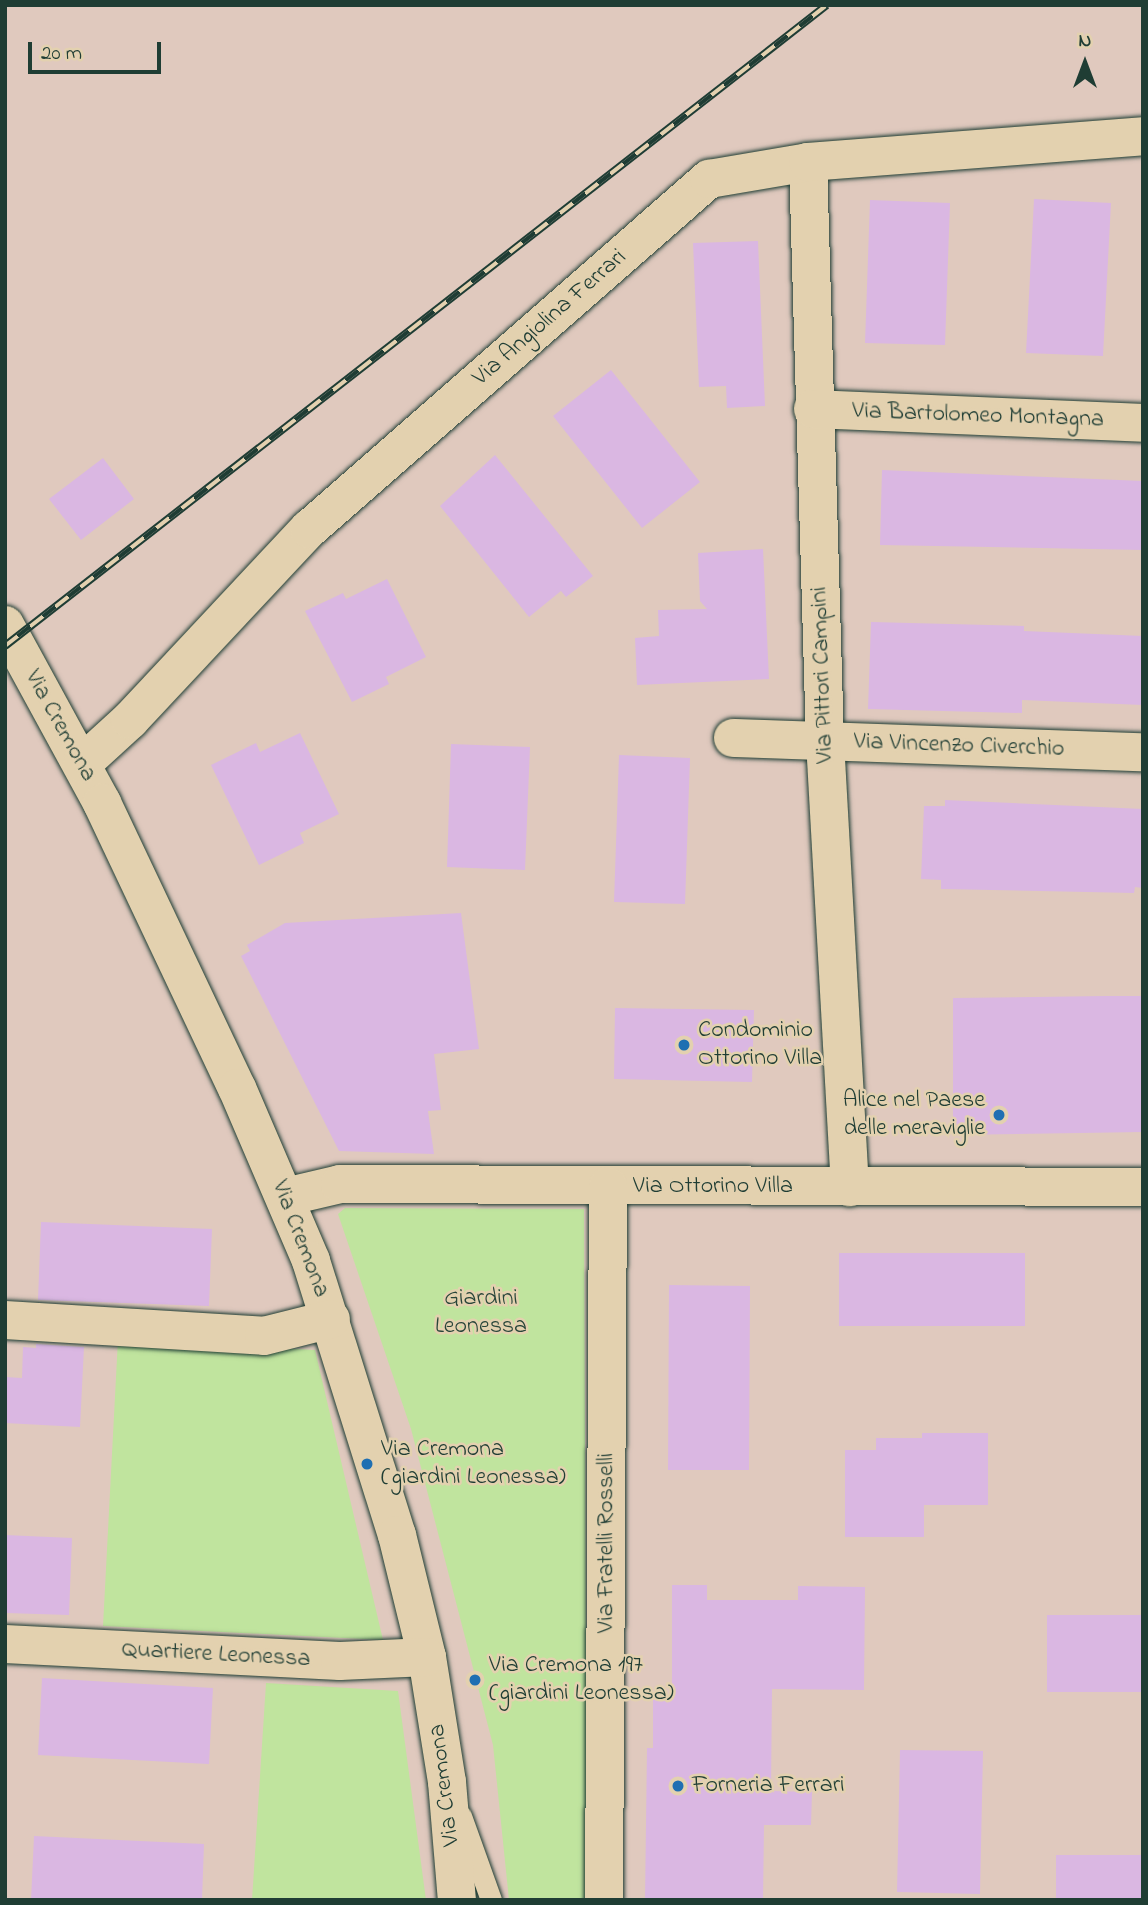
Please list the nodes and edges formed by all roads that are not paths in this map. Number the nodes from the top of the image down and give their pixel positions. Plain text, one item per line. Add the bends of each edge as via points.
1 (1143, 136) edge
2 (808, 162) junction
3 (813, 409) junction
4 (1143, 424) edge
5 (5, 625) edge
6 (733, 738) dead end
7 (825, 741) junction
8 (1143, 752) edge
9 (82, 764) junction
10 (608, 1186) junction
11 (850, 1187) junction
12 (1143, 1188) edge
13 (285, 1196) junction
14 (331, 1319) junction
15 (5, 1320) edge
16 (5, 1644) edge
17 (427, 1657) junction
18 (447, 1782) junction
19 (457, 1900) edge
20 (491, 1900) edge
21 (604, 1900) edge

1 - 2 street, Via Angiolina Ferrari
2 - 3 street, Via Pittori Campini
2 - 9 street, Via Angiolina Ferrari via 709,179 309,529 130,720
3 - 4 street, Via Bartolomeo Montagna
3 - 7 street, Via Pittori Campini
5 - 9 street, Via Cremona
6 - 7 street, Via Vincenzo Civerchio
7 - 8 street, Via Vincenzo Civerchio
7 - 11 street, Via Pittori Campini
9 - 13 street, Via Cremona
10 - 11 street, Via Ottorino Villa
10 - 13 street, Via Ottorino Villa via 341,1184
10 - 21 street, Via Fratelli Rosselli
11 - 12 street, Via Ottorino Villa
13 - 14 street, Via Cremona
14 - 15 street via 264,1336
14 - 17 street, Via Cremona via 397,1535
16 - 17 street, Quartiere Leonessa via 341,1661
17 - 18 street, Via Cremona
18 - 19 street, Via Cremona
18 - 20 lane

